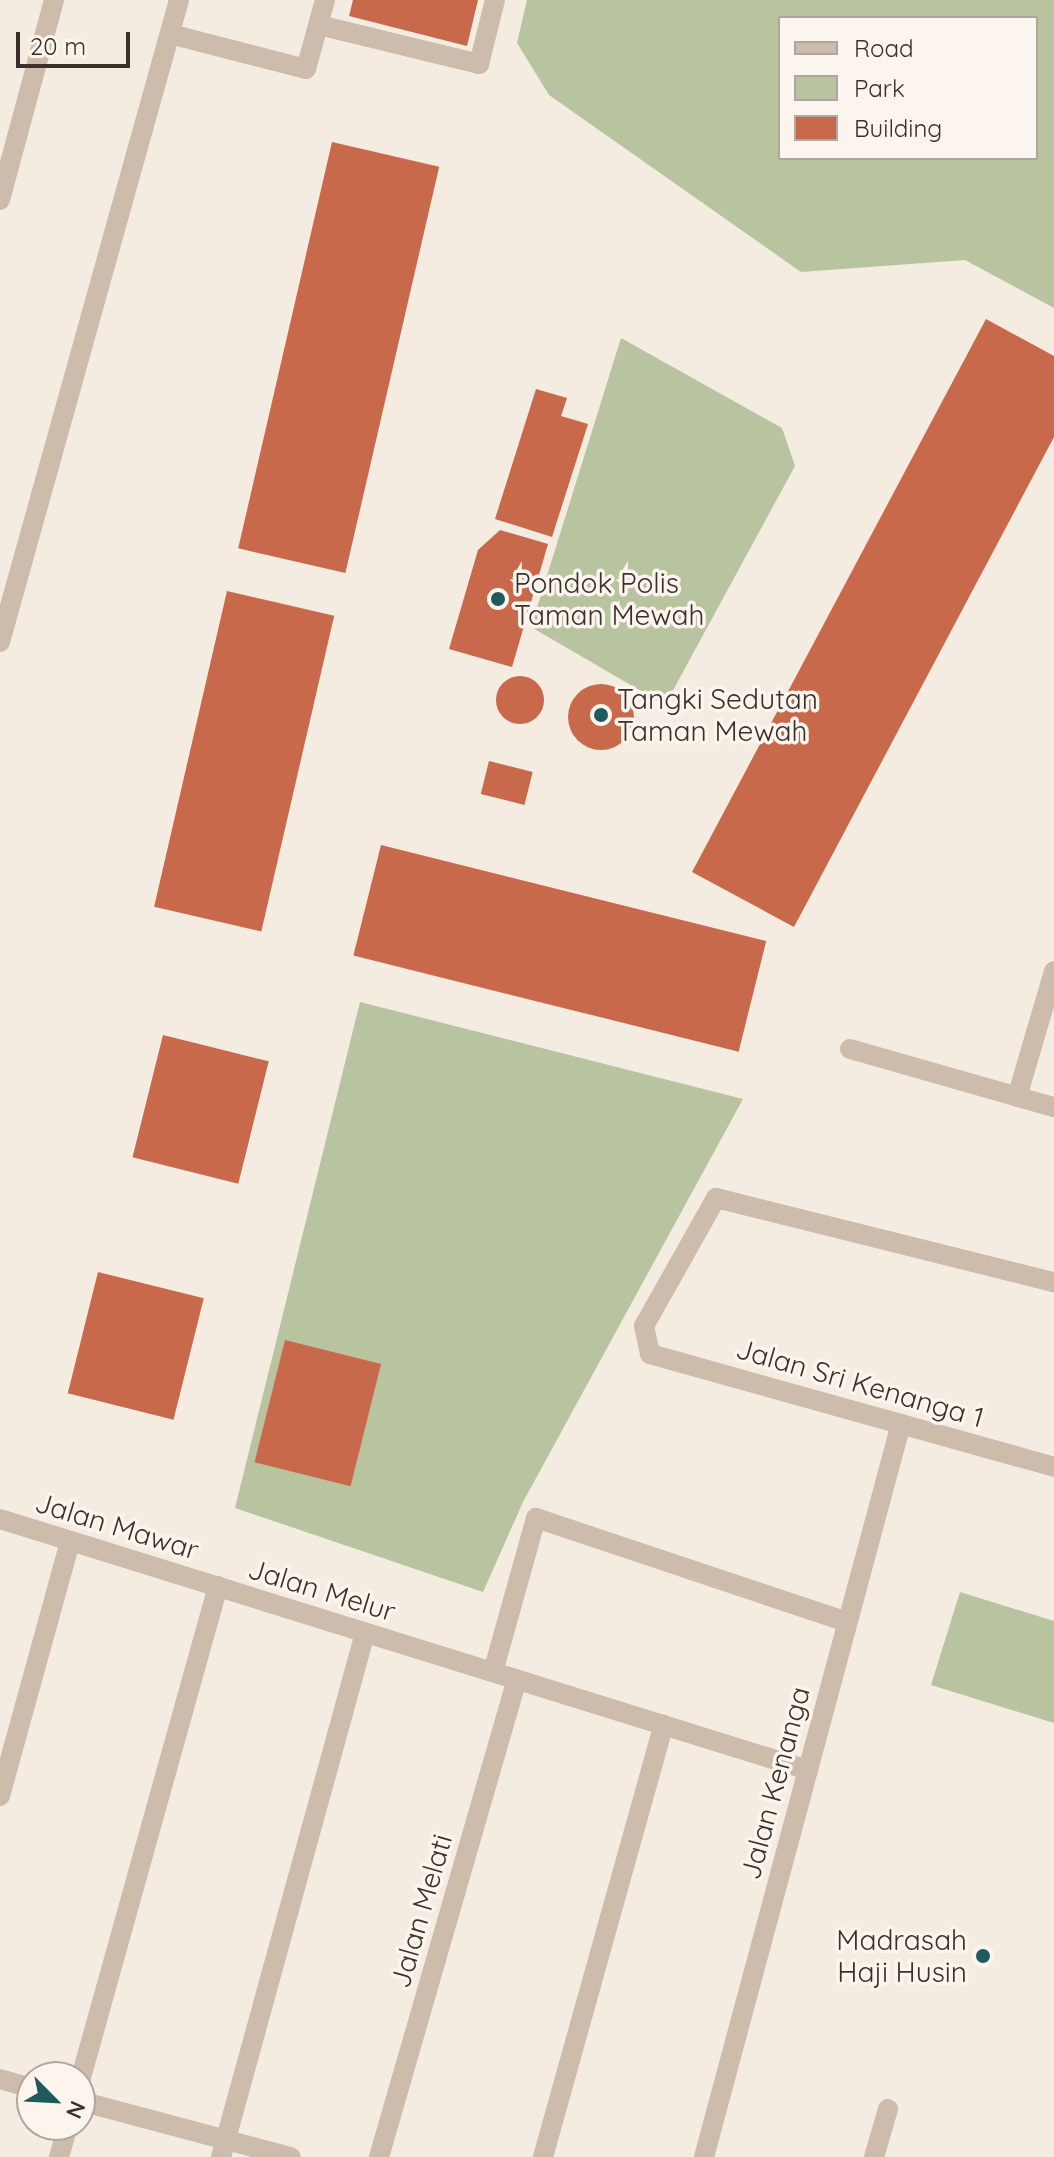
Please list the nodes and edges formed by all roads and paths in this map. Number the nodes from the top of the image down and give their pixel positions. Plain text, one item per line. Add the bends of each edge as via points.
1 (54, 0) edge
2 (179, 0) edge
3 (325, 0) edge
4 (495, 0) edge
5 (319, 25) junction
6 (170, 34) junction
7 (0, 200) edge
8 (0, 642) edge
9 (1054, 971) edge
10 (850, 1049) dead end
11 (1017, 1097) junction
12 (1054, 1107) edge
13 (1054, 1282) edge
14 (901, 1424) junction
15 (1054, 1467) edge
16 (0, 1519) edge
17 (70, 1541) junction
18 (218, 1586) junction
19 (847, 1622) junction
20 (365, 1633) junction
21 (493, 1672) junction
22 (517, 1680) junction
23 (664, 1725) junction
24 (808, 1770) junction
25 (0, 1796) edge
26 (86, 2061) edge
27 (96, 2106) edge
28 (888, 2109) dead end
29 (224, 2148) edge
30 (291, 2157) edge
31 (379, 2157) edge
32 (543, 2157) edge
33 (704, 2157) edge
34 (874, 2157) edge

1 - 7 street
2 - 6 street
3 - 5 street
4 - 5 street via 479,64
5 - 6 street via 306,69
6 - 8 street
9 - 11 street
10 - 11 street
11 - 12 street
13 - 14 street, Jalan Sri Kenanga 1 via 716,1198 644,1326 650,1354
14 - 15 street, Jalan Sri Kenanga 1
14 - 19 street, Jalan Kenanga
16 - 17 street, Jalan Mawar
17 - 18 street, Jalan Mawar
17 - 25 street
18 - 20 street, Jalan Melur
18 - 26 street, Jalan Melur
19 - 21 street via 536,1518
19 - 24 street, Jalan Kenanga
20 - 21 street, Jalan Melur
20 - 29 street
21 - 22 street, Jalan Melur
22 - 23 street, Jalan Melur
22 - 31 street, Jalan Melati
23 - 24 street, Jalan Melur
23 - 32 street
24 - 33 street, Jalan Kenanga
27 - 29 street
28 - 34 street
29 - 30 street

